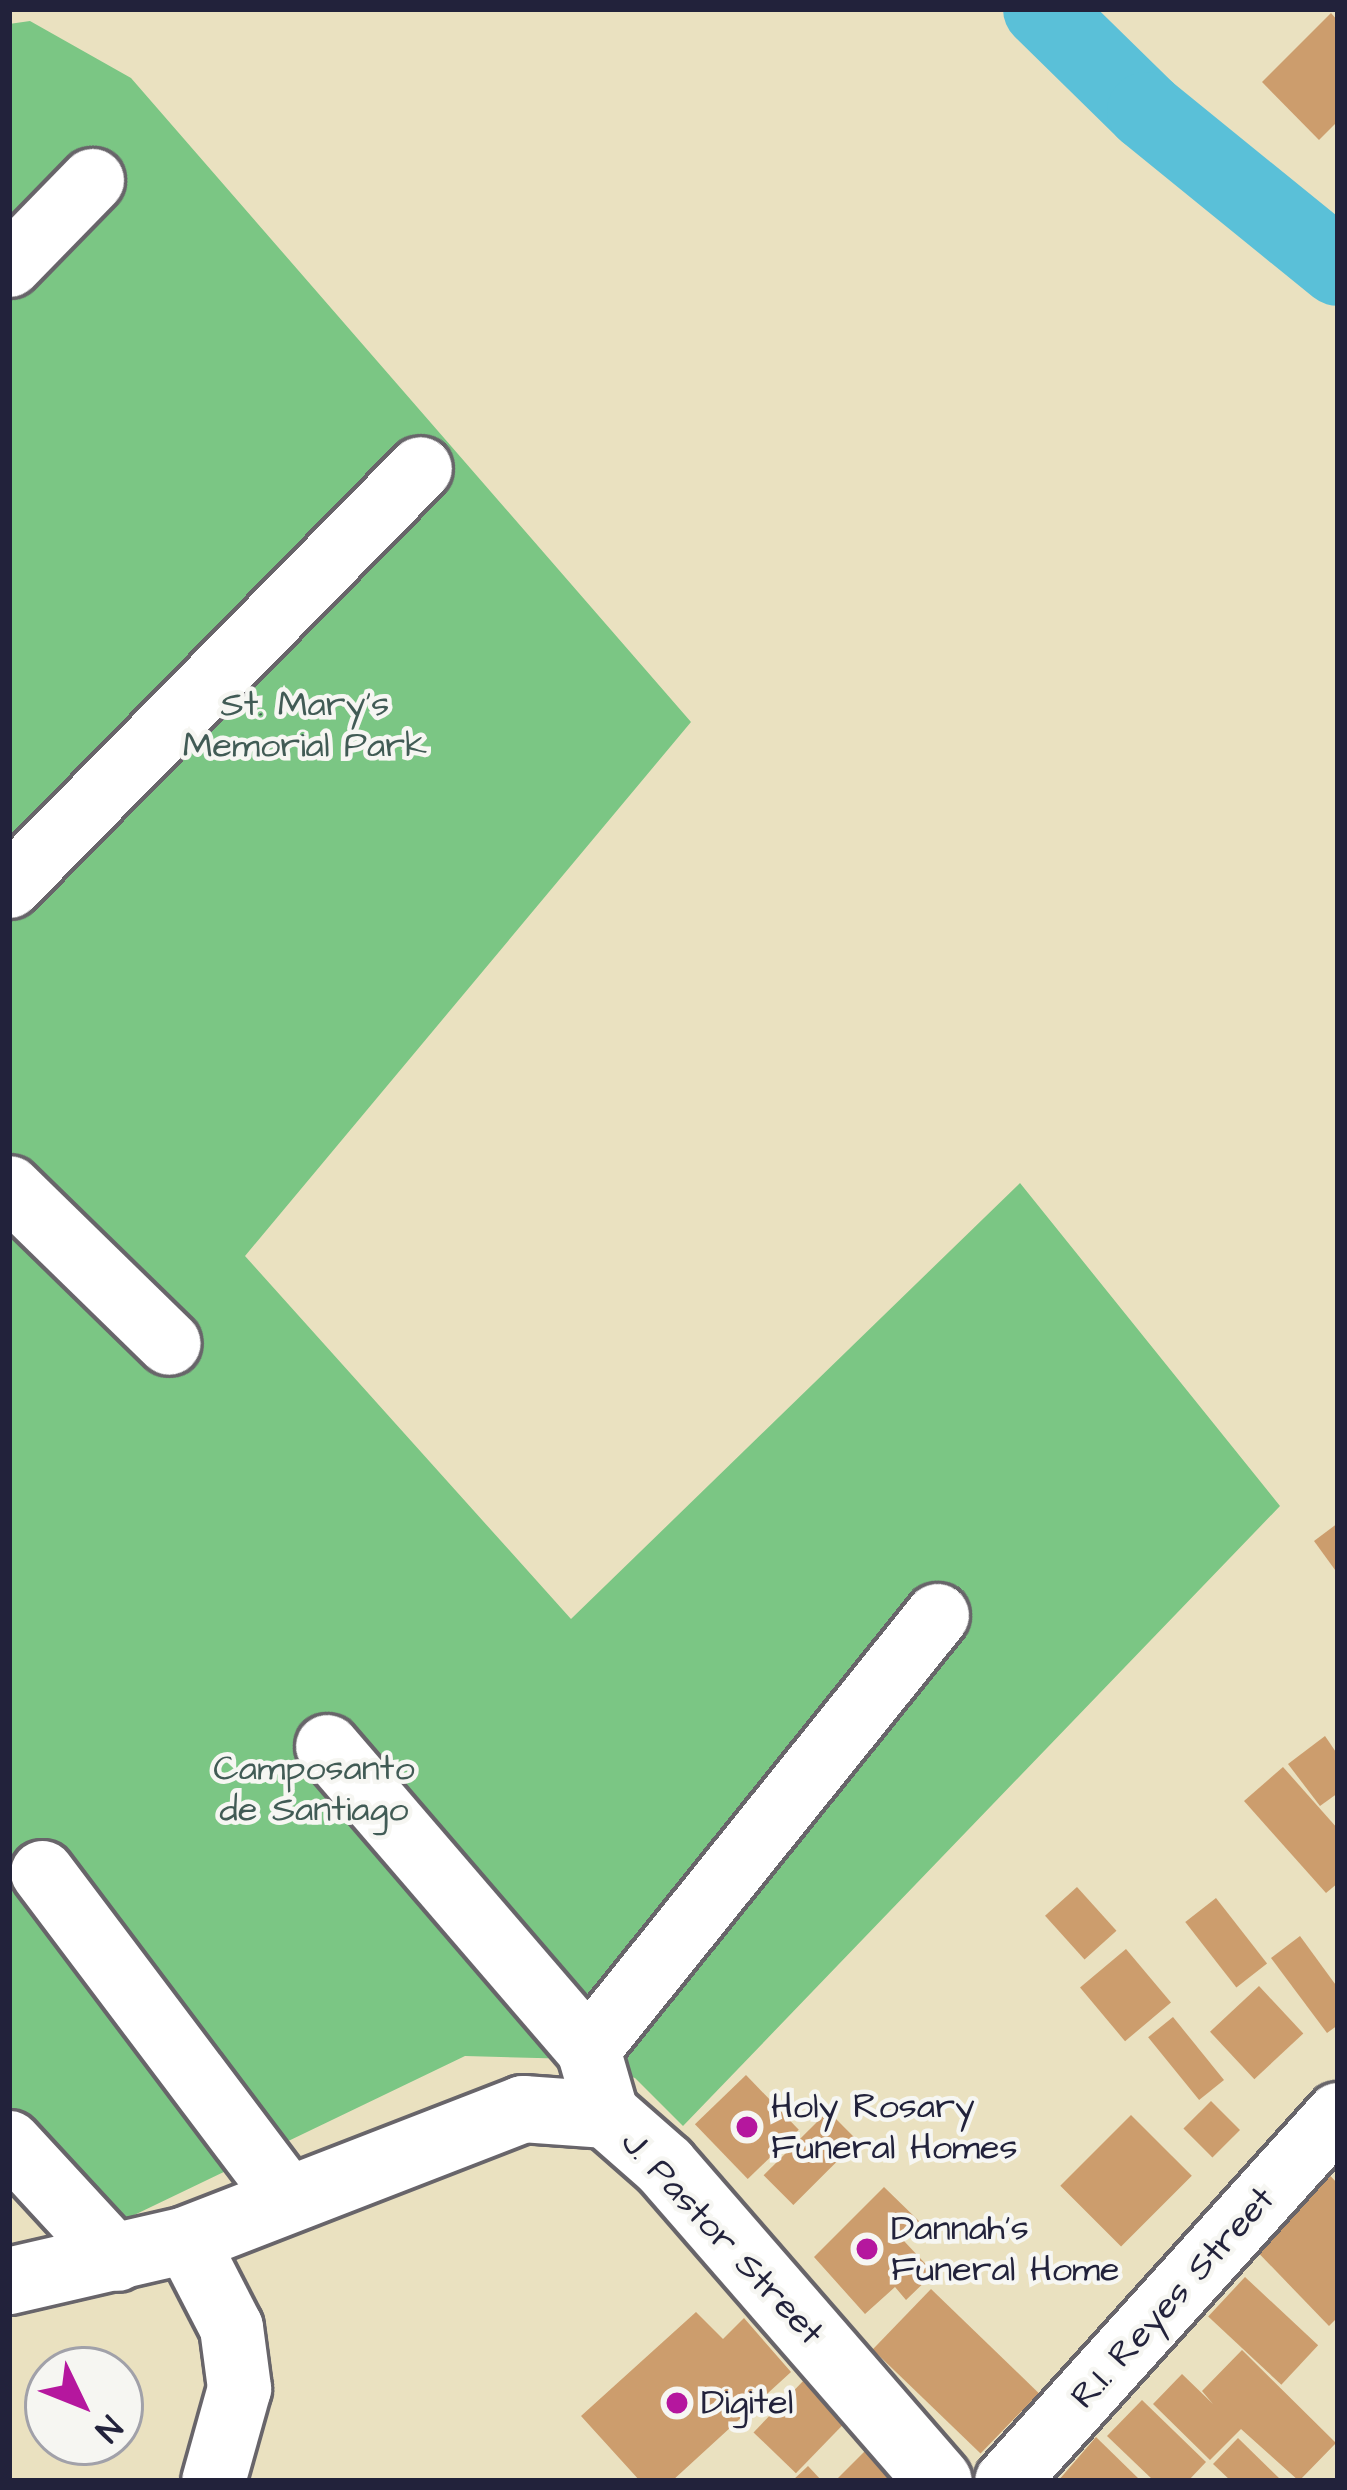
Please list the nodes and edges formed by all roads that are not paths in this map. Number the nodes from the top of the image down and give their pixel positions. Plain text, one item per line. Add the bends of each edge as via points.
1 (92, 180) dead end
2 (9, 265) edge
3 (420, 468) dead end
4 (9, 886) edge
5 (9, 1187) edge
6 (169, 1343) dead end
7 (937, 1615) dead end
8 (327, 1747) dead end
9 (42, 1872) dead end
10 (588, 2049) junction
11 (1338, 2114) edge
12 (607, 2115) junction
13 (9, 2142) edge
14 (287, 2198) junction
15 (186, 2240) junction
16 (117, 2259) junction
17 (9, 2282) edge
18 (214, 2481) edge
19 (940, 2481) edge
20 (1006, 2481) edge

1 - 2 street
3 - 4 street
5 - 6 street
7 - 10 street
8 - 10 street
9 - 14 street
10 - 12 street
11 - 20 street, R.I. Reyes Street
12 - 14 main road, J. Pastor Street via 523,2109
12 - 19 main road, J. Pastor Street via 665,2166
13 - 16 street
14 - 15 main road, J. Pastor Street
15 - 16 main road, J. Pastor Street
15 - 18 street via 231,2327 238,2388
16 - 17 main road, J. Pastor Street

